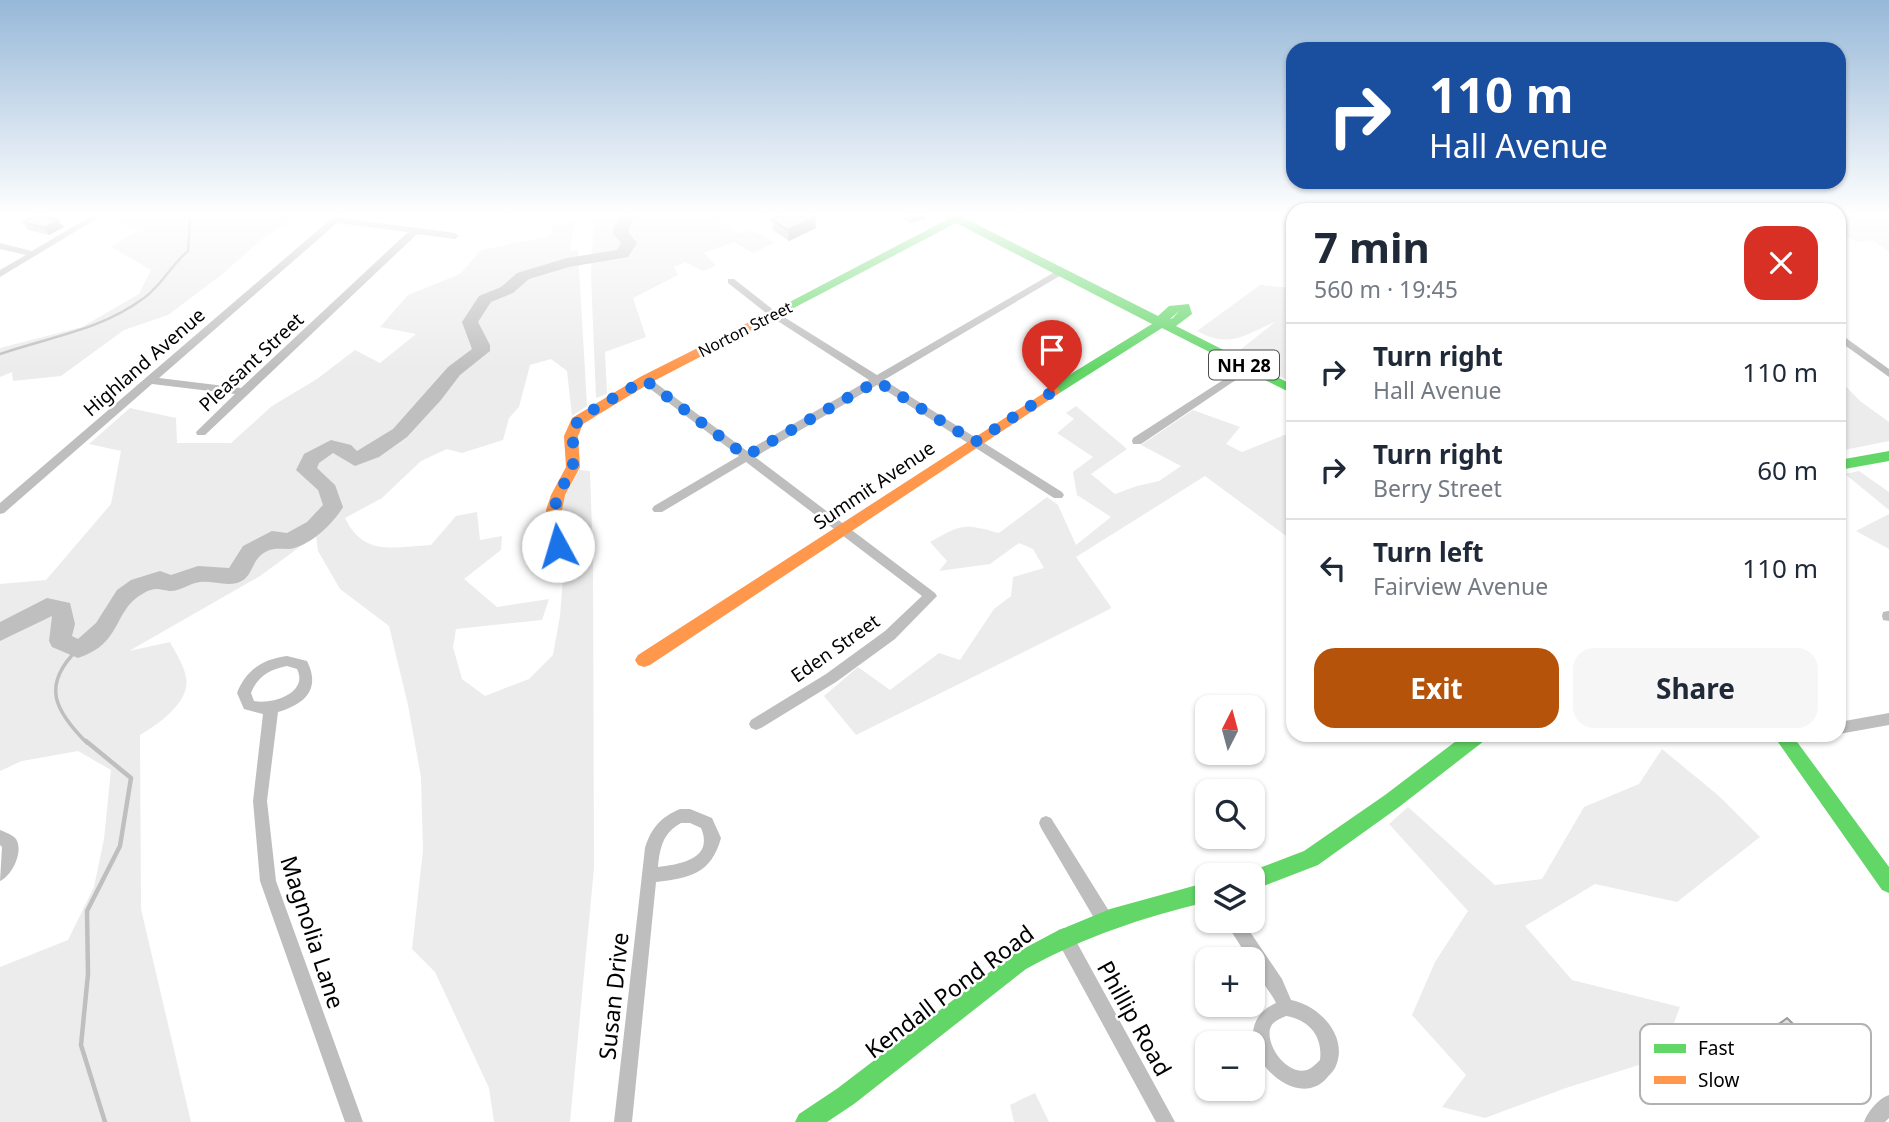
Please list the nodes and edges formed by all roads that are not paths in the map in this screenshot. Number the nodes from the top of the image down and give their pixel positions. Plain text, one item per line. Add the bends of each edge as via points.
1 (282, 265) edge
2 (379, 265) edge
3 (861, 265) edge
4 (1047, 265) edge
5 (1060, 272) junction
6 (732, 281) dead end
7 (773, 314) junction
8 (1162, 323) junction
9 (1846, 341) edge
10 (1248, 367) junction
11 (1889, 373) edge
12 (150, 380) junction
13 (645, 380) junction
14 (877, 381) junction
15 (1286, 386) edge
16 (244, 393) junction
17 (201, 432) dead end
18 (1137, 441) dead end
19 (975, 442) junction
20 (746, 456) junction
21 (1889, 457) edge
22 (1846, 464) edge
23 (1058, 495) dead end
24 (3, 504) edge
25 (658, 509) dead end
26 (845, 531) junction
27 (558, 546) dead end
28 (644, 660) dead end
29 (271, 709) junction
30 (1889, 719) edge
31 (756, 724) dead end
32 (1846, 727) edge
33 (1469, 742) edge
34 (1793, 742) edge
35 (1046, 823) dead end
36 (0, 837) edge
37 (0, 874) edge
38 (1265, 875) edge
39 (649, 876) junction
40 (1889, 883) edge
41 (1195, 895) edge
42 (1103, 918) junction
43 (1241, 933) edge
44 (1063, 936) junction
45 (1286, 1007) junction
46 (1889, 1104) edge
47 (355, 1122) edge
48 (623, 1122) edge
49 (807, 1122) edge
50 (1166, 1122) edge
51 (1873, 1122) edge

1 - 12 street, Highland Avenue
2 - 16 street, Pleasant Street
3 - 7 street, Norton Street
4 - 5 street, NH 28
5 - 8 street, NH 28
5 - 14 street
6 - 7 street
7 - 13 street, Norton Street
7 - 14 street
8 - 10 street, NH 28
8 - 19 street, Summit Avenue
9 - 11 street
10 - 15 street, NH 28
10 - 18 street
12 - 16 street
12 - 24 street, Highland Avenue
13 - 20 street
13 - 27 street, Norton Street via 573,426 573,467 554,510
14 - 19 street
14 - 20 street
16 - 17 street, Pleasant Street
19 - 23 street
19 - 26 street, Summit Avenue
20 - 25 street
20 - 26 street
21 - 22 street
26 - 28 street, Summit Avenue
26 - 31 street, Eden Street via 931,596 880,643
29 - 29 street via 258,709 246,702 248,683 274,663 302,665 307,677 301,692
29 - 47 street, Magnolia Lane via 260,801 268,881
30 - 32 street
33 - 38 street via 1311,858
34 - 40 street
35 - 42 street
36 - 37 street via 10,843 12,852
39 - 39 street, Susan Drive via 652,844 660,828 680,816 707,823 713,838 700,864
39 - 48 street, Susan Drive
41 - 42 street, Kendall Pond Road
42 - 44 street, Kendall Pond Road
43 - 45 street
44 - 49 street, Kendall Pond Road via 1019,962
44 - 50 street, Phillip Road
45 - 45 street via 1265,1020 1263,1048 1283,1073 1298,1079 1320,1075 1328,1064 1329,1040 1315,1019
46 - 51 street

